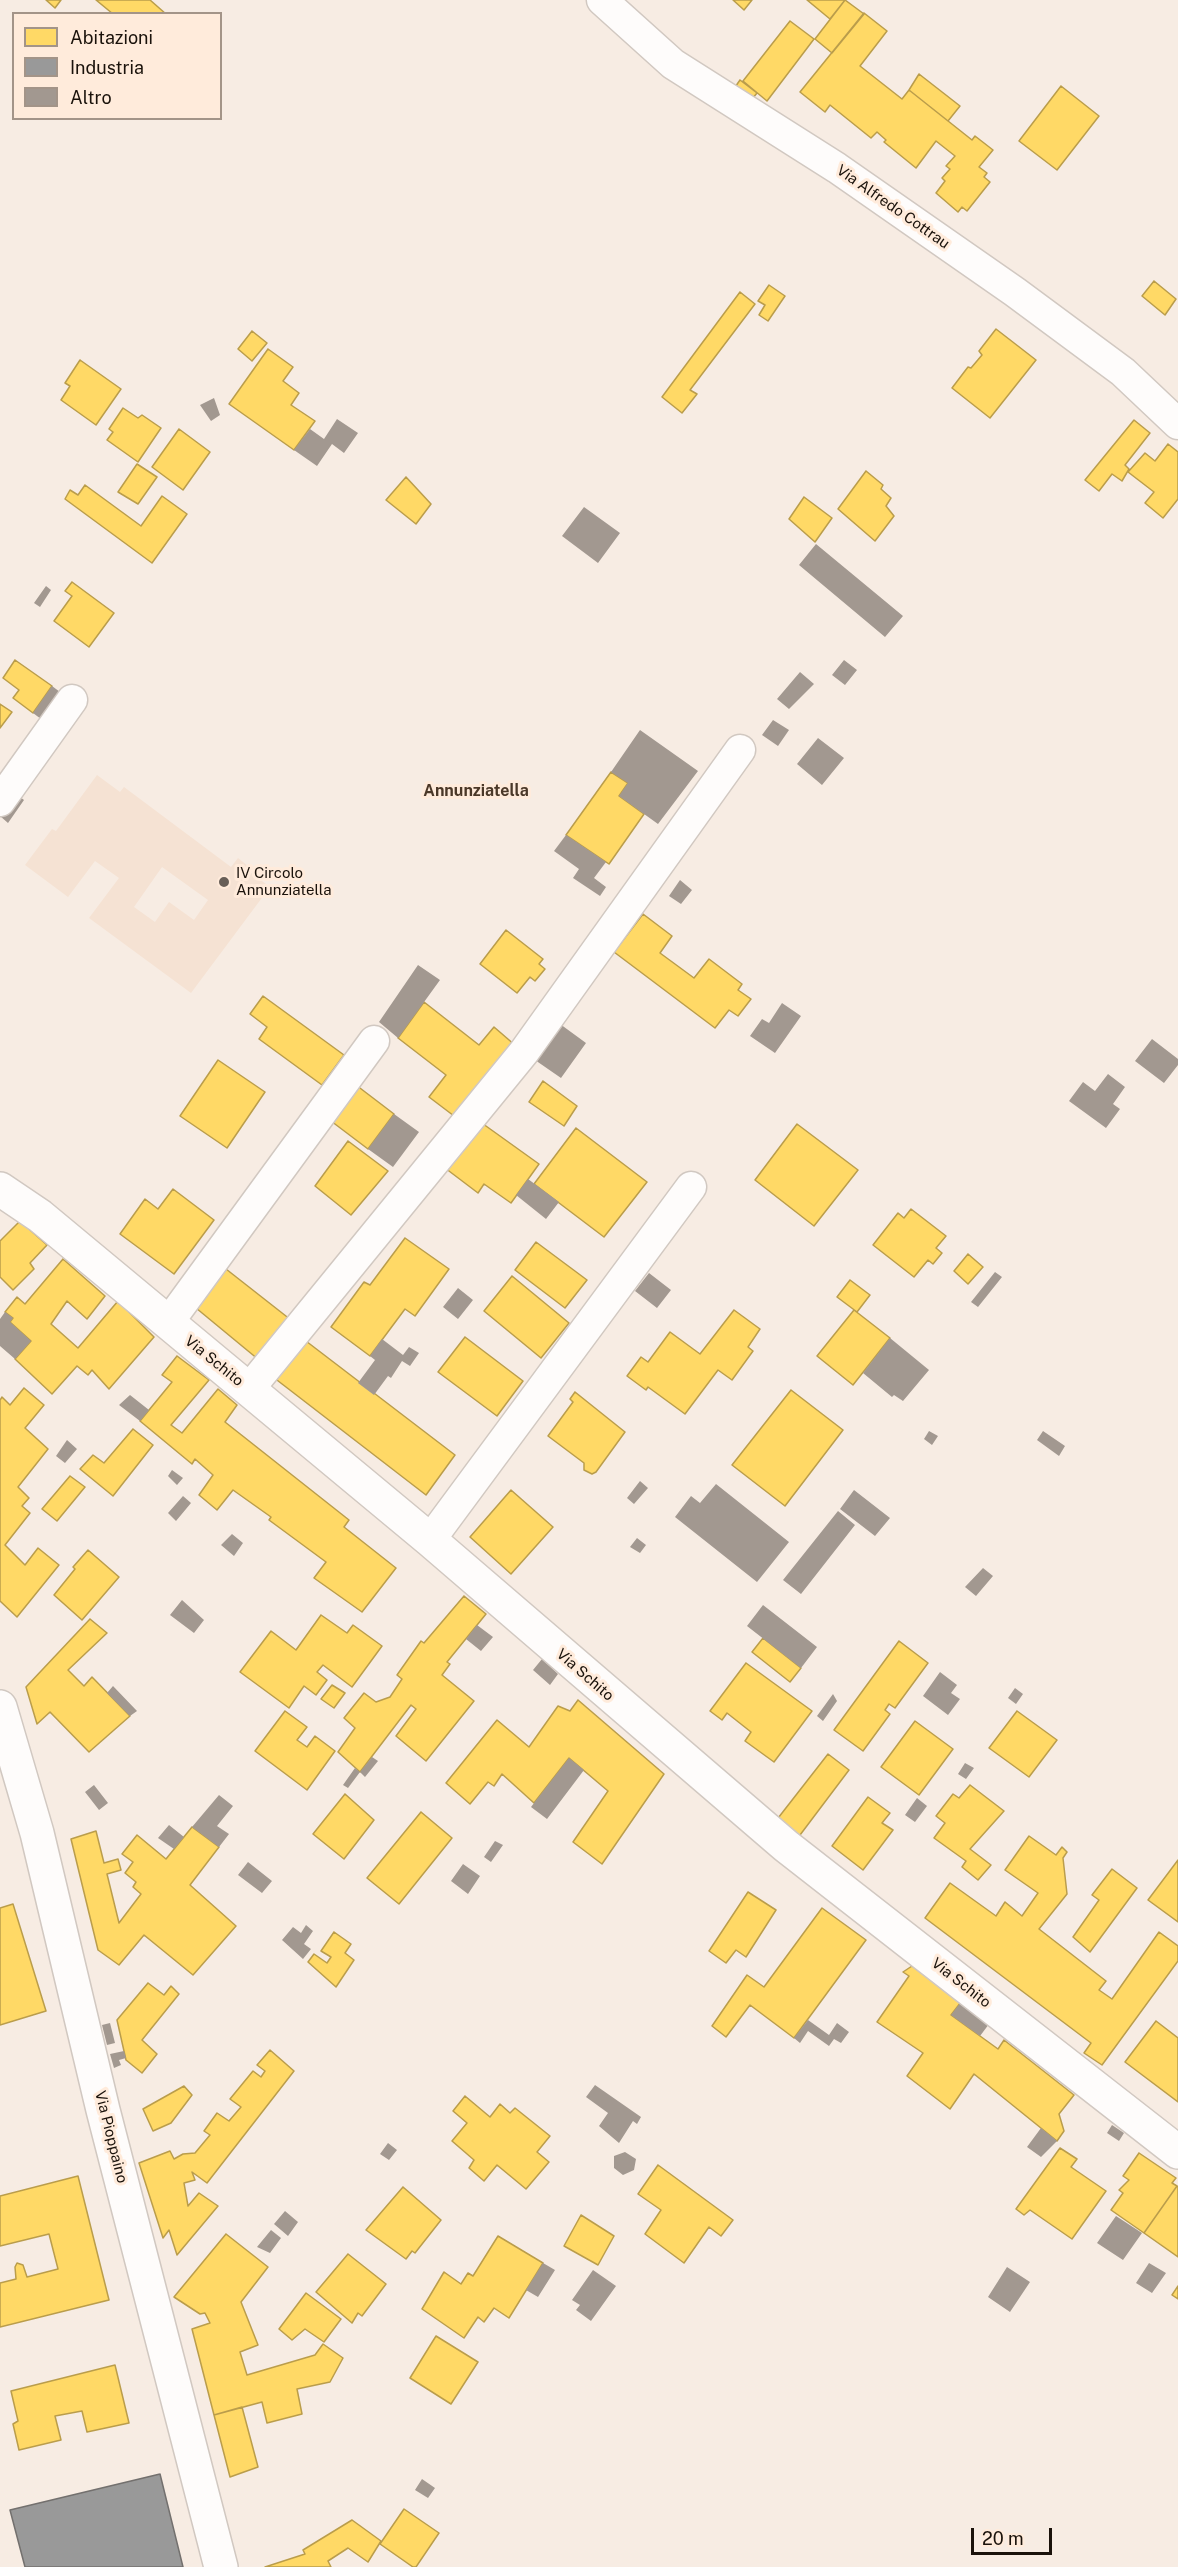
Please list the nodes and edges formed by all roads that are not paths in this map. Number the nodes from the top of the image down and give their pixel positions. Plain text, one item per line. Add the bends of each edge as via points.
1 (602, 0) edge
2 (1178, 424) edge
3 (72, 700) dead end
4 (740, 750) dead end
5 (0, 801) edge
6 (374, 1041) dead end
7 (691, 1188) dead end
8 (0, 1189) edge
9 (168, 1323) junction
10 (249, 1389) junction
11 (430, 1540) junction
12 (0, 1707) edge
13 (1178, 2152) edge
14 (221, 2567) edge

1 - 2 street, Via Alfredo Cottrau via 673,64 837,168 1016,292 1123,372
3 - 5 street
4 - 10 street via 524,1052
6 - 9 street
7 - 11 street
8 - 9 street, Via Schito via 40,1216
9 - 10 street, Via Schito
10 - 11 street, Via Schito
11 - 13 street, Via Schito via 786,1846
12 - 14 street, Via Pioppaino via 37,1833 103,2110

